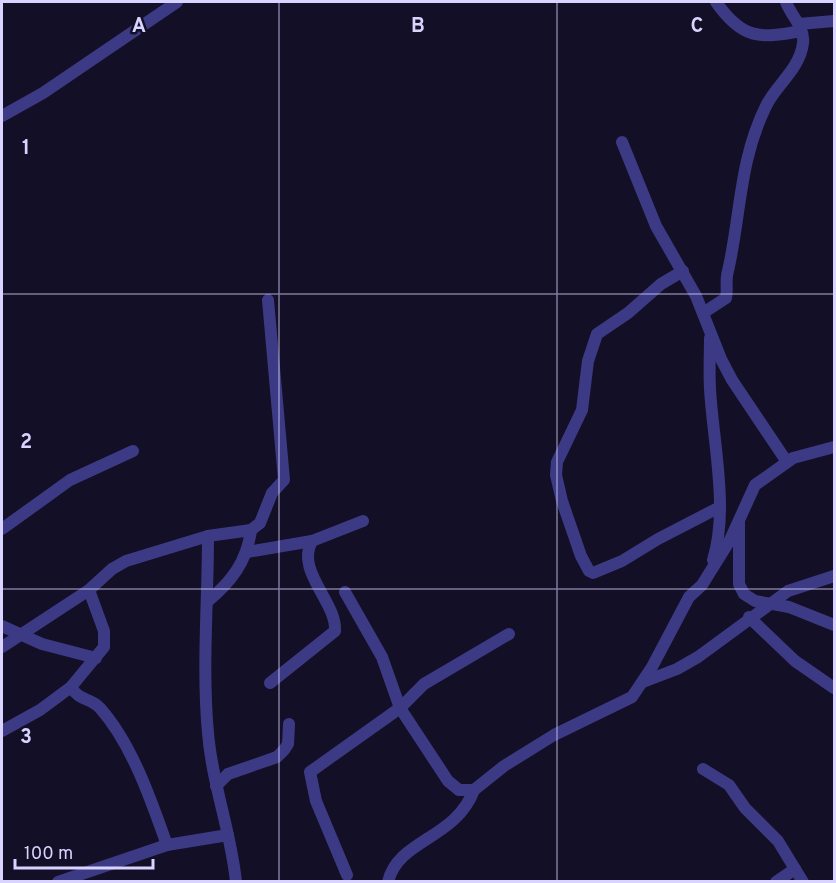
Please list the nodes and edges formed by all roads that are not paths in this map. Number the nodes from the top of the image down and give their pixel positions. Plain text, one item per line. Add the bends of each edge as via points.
1 (177, 2) edge
2 (716, 2) edge
3 (786, 2) edge
4 (834, 21) edge
5 (800, 27) junction
6 (2, 116) edge
7 (622, 142) dead end
8 (683, 271) junction
9 (268, 300) dead end
10 (703, 313) junction
11 (710, 331) junction
12 (834, 447) edge
13 (133, 451) dead end
14 (788, 462) junction
15 (718, 508) junction
16 (740, 519) junction
17 (363, 521) dead end
18 (2, 529) edge
19 (251, 530) junction
20 (208, 536) junction
21 (312, 541) junction
22 (247, 552) junction
23 (708, 576) junction
24 (834, 576) edge
25 (88, 590) junction
26 (345, 592) dead end
27 (207, 602) junction
28 (768, 603) junction
29 (749, 617) junction
30 (834, 625) edge
31 (2, 626) edge
32 (17, 634) junction
33 (509, 634) dead end
34 (2, 647) edge
35 (96, 658) junction
36 (643, 682) junction
37 (270, 683) dead end
38 (71, 687) junction
39 (834, 688) edge
40 (400, 708) junction
41 (289, 724) dead end
42 (2, 731) edge
43 (703, 769) dead end
44 (216, 786) junction
45 (474, 790) junction
46 (228, 835) junction
47 (167, 845) junction
48 (795, 869) junction
49 (347, 875) dead end
50 (58, 882) edge
51 (236, 882) edge
52 (388, 882) edge
53 (776, 882) edge
54 (803, 882) edge

1 - 6 street via 43,93
2 - 5 street via 728,19 751,35 772,37
3 - 5 street
4 - 5 street
5 - 10 street via 804,41 798,57 767,104 745,163 726,298
7 - 8 street via 656,226
8 - 10 street
8 - 15 street via 597,334 588,361 582,410 561,449 556,475 581,556 593,573
9 - 19 street via 284,480 272,493 260,523
10 - 11 street
11 - 14 street via 732,380
11 - 15 street
12 - 14 street
13 - 18 street via 69,480
14 - 16 street via 755,485
15 - 23 street via 718,539
16 - 23 street
16 - 28 street via 740,588 751,599
17 - 21 street
19 - 20 street
19 - 22 street
20 - 25 street via 126,561
20 - 27 street
21 - 22 street
21 - 37 street via 311,569 335,631
22 - 27 street via 229,582
23 - 36 street via 689,597
24 - 28 street via 795,588
25 - 32 street
25 - 35 street via 106,640
26 - 40 street via 382,657
27 - 44 street via 208,734
28 - 29 street
28 - 30 street
29 - 36 street via 698,657
29 - 39 street via 795,661
31 - 32 street
32 - 34 street
32 - 35 street
33 - 40 street via 441,672
35 - 38 street
36 - 45 street via 632,698 554,735
38 - 42 street
38 - 47 street via 80,699 97,705 109,720 137,768
40 - 45 street via 448,782 459,790
40 - 49 street via 309,772 316,801
41 - 44 street via 288,744 277,757 228,774
43 - 48 street via 729,785 745,808 778,841
44 - 46 street
45 - 52 street via 453,823 398,859
46 - 47 street
46 - 51 street
47 - 50 street
48 - 53 street
48 - 54 street

